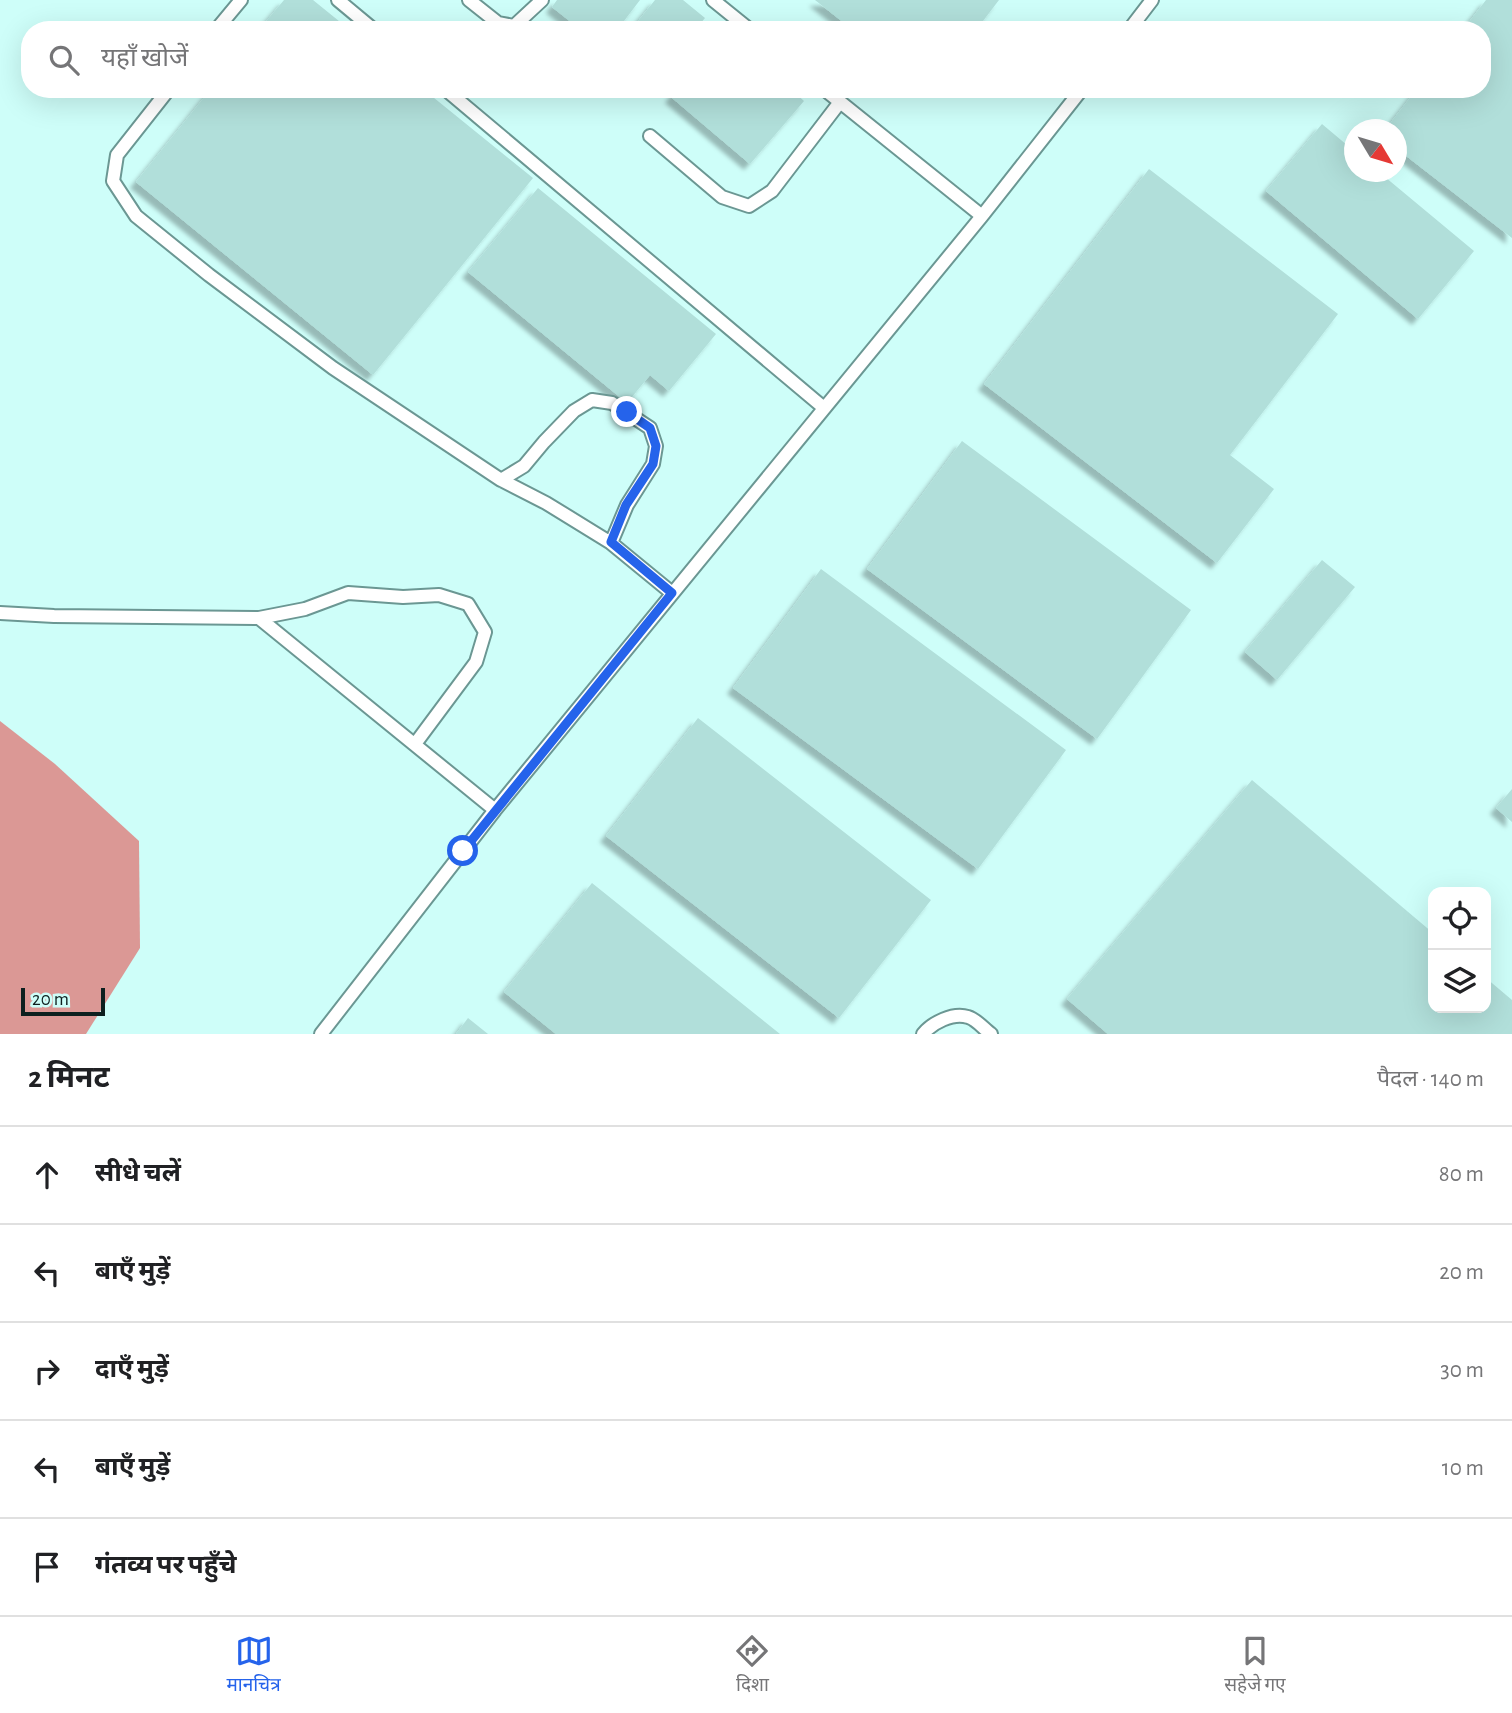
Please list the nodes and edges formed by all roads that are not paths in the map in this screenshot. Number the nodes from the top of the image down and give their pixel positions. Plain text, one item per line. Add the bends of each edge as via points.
1 (241, 0) edge
2 (338, 0) edge
3 (469, 0) edge
4 (542, 0) edge
5 (713, 0) edge
6 (1153, 0) edge
7 (224, 21) edge
8 (363, 21) edge
9 (495, 21) edge
10 (519, 21) edge
11 (739, 21) edge
12 (1136, 21) edge
13 (162, 98) edge
14 (456, 98) edge
15 (835, 98) edge
16 (1075, 98) edge
17 (840, 102) junction
18 (650, 136) dead end
19 (982, 216) junction
20 (824, 408) junction
21 (501, 480) junction
22 (611, 542) junction
23 (672, 593) junction
24 (0, 613) edge
25 (259, 618) junction
26 (415, 744) junction
27 (495, 810) junction
28 (321, 1034) edge
29 (923, 1034) edge
30 (991, 1034) edge

1 - 7 lane
2 - 8 lane
3 - 9 lane
4 - 10 lane
5 - 11 lane
6 - 12 lane
13 - 21 lane via 117,156 113,181 136,216 333,369
14 - 20 lane
15 - 17 lane
16 - 19 lane
17 - 18 lane via 772,191 749,206 722,197
17 - 19 lane
19 - 20 lane
20 - 23 lane
21 - 22 lane
21 - 22 lane via 524,466 574,411 592,400 612,403 650,428 656,446 653,464 626,505
22 - 23 lane
23 - 27 lane
24 - 25 lane
25 - 26 lane
25 - 26 lane via 305,609 348,593 439,595 468,604 485,632 476,662
26 - 27 lane
27 - 28 lane
29 - 30 lane via 948,1017 968,1017

